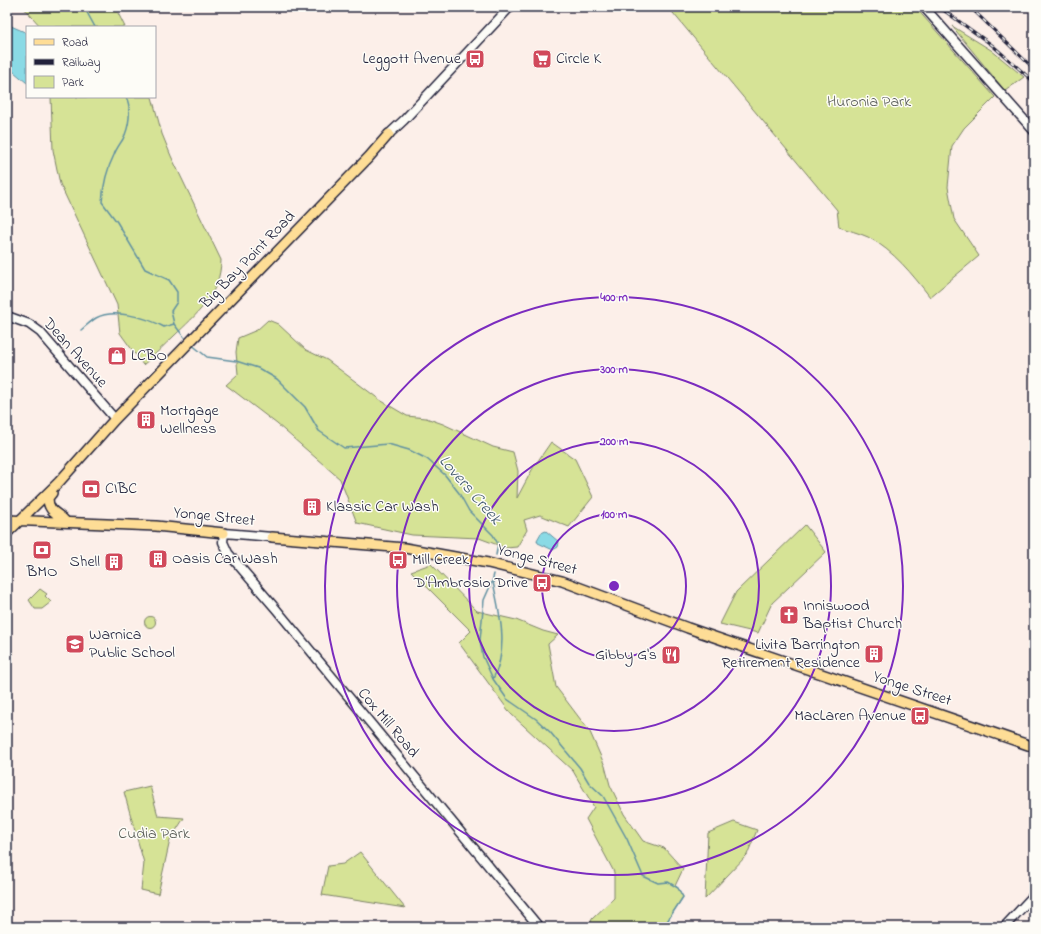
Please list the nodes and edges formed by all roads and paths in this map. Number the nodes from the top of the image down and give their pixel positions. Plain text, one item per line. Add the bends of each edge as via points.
1 (510, 7) edge
2 (924, 7) edge
3 (1034, 131) edge
4 (389, 134) joint
5 (7, 316) edge
6 (115, 419) junction
7 (59, 482) junction
8 (7, 520) edge
9 (21, 520) junction
10 (66, 522) junction
11 (7, 533) edge
12 (224, 533) junction
13 (272, 537) joint
14 (1034, 747) edge
15 (1034, 895) edge
16 (539, 927) edge
17 (1004, 927) edge

1 - 4 street, Big Bay Point Road
2 - 3 street
4 - 6 main road, Big Bay Point Road
5 - 6 street, Dean Avenue via 29,324 40,332
6 - 7 main road, Big Bay Point Road
7 - 9 main road, Big Bay Point Road
7 - 10 main road via 48,501 54,514 62,516
8 - 9 main road, Yonge Street
9 - 10 main road, Yonge Street
9 - 11 main road, Big Bay Point Road
10 - 12 main road, Yonge Street via 156,526
12 - 13 street, Yonge Street
12 - 16 street, Cox Mill Road via 223,542 228,553
13 - 14 main road, Yonge Street via 405,548 488,563 562,581 688,628
15 - 17 street

